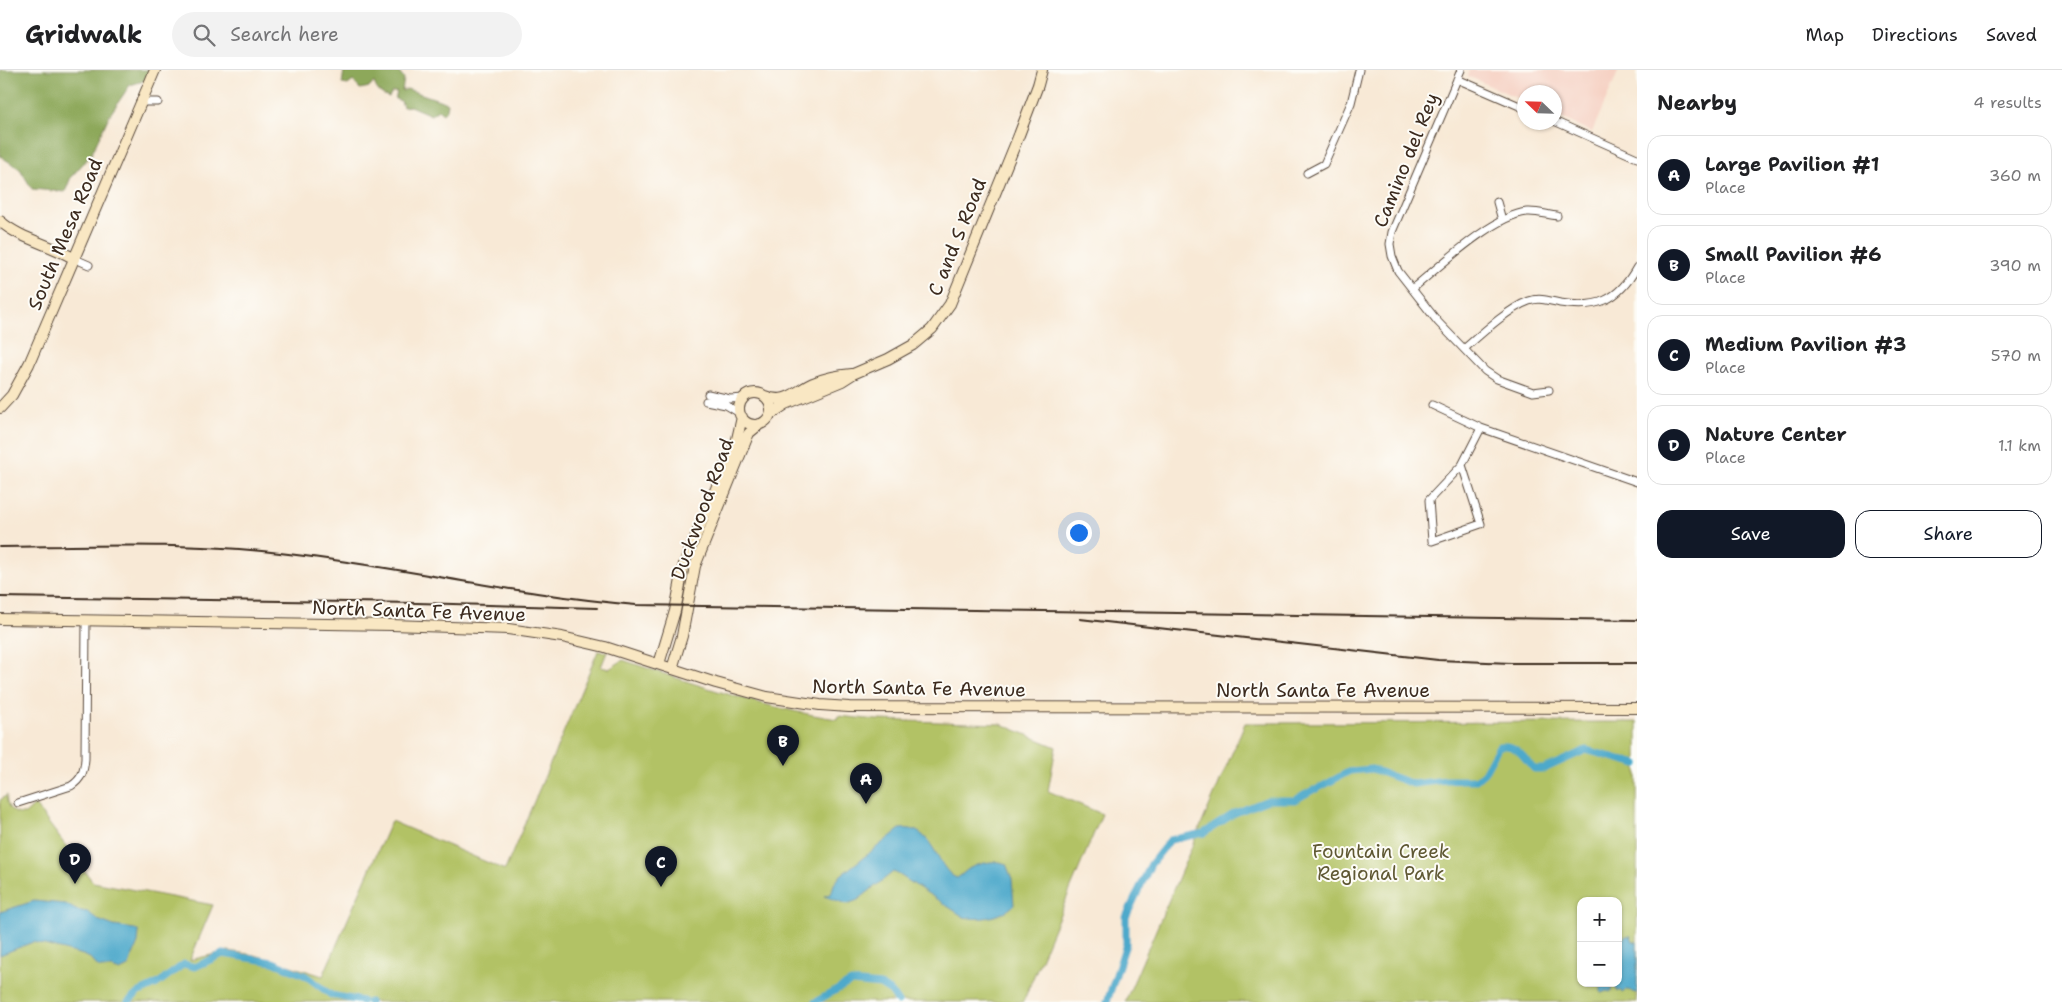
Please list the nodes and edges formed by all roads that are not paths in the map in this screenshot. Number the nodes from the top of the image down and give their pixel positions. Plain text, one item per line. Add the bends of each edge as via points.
1 (155, 70) edge
2 (1042, 70) edge
3 (1359, 70) edge
4 (1461, 70) edge
5 (1457, 79) junction
6 (142, 102) junction
7 (158, 102) dead end
8 (1517, 105) edge
9 (1562, 125) edge
10 (1637, 158) edge
11 (1307, 173) dead end
12 (1497, 202) dead end
13 (1557, 216) dead end
14 (1502, 220) junction
15 (0, 221) edge
16 (73, 258) junction
17 (89, 265) dead end
18 (1637, 267) edge
19 (1412, 288) junction
20 (1464, 349) junction
21 (853, 374) junction
22 (1549, 390) dead end
23 (764, 395) junction
24 (744, 398) junction
25 (1432, 405) dead end
26 (0, 408) edge
27 (770, 414) junction
28 (741, 415) junction
29 (760, 424) junction
30 (1481, 428) junction
31 (1462, 465) junction
32 (1637, 482) edge
33 (0, 619) edge
34 (86, 620) junction
35 (658, 664) junction
36 (672, 669) junction
37 (1637, 708) edge
38 (18, 803) dead end

1 - 6 main road, South Mesa Road
2 - 21 main road, C and S Road via 950,304 932,329 913,344
3 - 11 street via 1350,103 1324,164
4 - 5 street, Camino del Rey
5 - 8 street
5 - 19 street, Camino del Rey via 1392,232 1390,244 1394,263
6 - 7 street
6 - 16 main road, South Mesa Road
9 - 10 street
12 - 14 street
13 - 14 street via 1528,212
14 - 19 street
15 - 16 main road via 20,234
16 - 17 street
16 - 26 main road, South Mesa Road via 29,364 12,395
18 - 20 street via 1623,289 1613,297 1578,306 1531,300
19 - 20 street, Camino del Rey
20 - 22 street, Camino del Rey via 1497,379 1533,392
21 - 23 main road, C and S Road via 815,382 785,399
21 - 27 main road, C and S Road
23 - 24 main road via 754,393
23 - 27 main road via 771,404
24 - 28 main road via 740,406
24 - 28 street via 707,397
25 - 30 street
27 - 29 main road
28 - 29 main road via 750,424
28 - 35 main road, Duckwood Road via 737,439 684,564
29 - 36 main road, Duckwood Road via 749,433 695,566 682,636
30 - 31 street
30 - 32 street
31 - 31 street via 1481,524 1432,542 1430,500
33 - 34 main road, North Santa Fe Avenue
34 - 35 main road, North Santa Fe Avenue via 508,629 605,647
34 - 38 street via 86,759 81,778 71,786
35 - 36 main road, North Santa Fe Avenue
36 - 37 main road, North Santa Fe Avenue via 767,696 849,707

